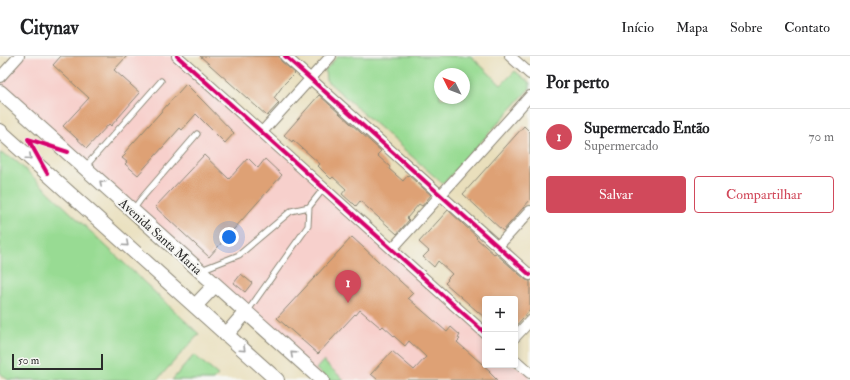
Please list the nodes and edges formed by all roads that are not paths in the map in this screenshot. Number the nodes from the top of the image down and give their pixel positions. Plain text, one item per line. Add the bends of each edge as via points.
1 (19, 56) edge
2 (177, 56) edge
3 (285, 56) edge
4 (331, 56) edge
5 (510, 56) edge
6 (530, 74) edge
7 (0, 77) edge
8 (311, 79) junction
9 (162, 81) dead end
10 (0, 92) edge
11 (530, 96) edge
12 (0, 131) edge
13 (262, 132) junction
14 (197, 134) dead end
15 (84, 167) junction
16 (324, 188) junction
17 (441, 195) junction
18 (309, 206) junction
19 (132, 210) junction
20 (530, 211) edge
21 (498, 246) junction
22 (392, 249) junction
23 (200, 271) junction
24 (530, 275) edge
25 (215, 285) junction
26 (195, 306) junction
27 (246, 312) junction
28 (530, 321) edge
29 (484, 332) edge
30 (226, 334) junction
31 (518, 335) edge
32 (518, 363) edge
33 (530, 373) edge
34 (277, 380) edge
35 (322, 380) edge

1 - 7 street
2 - 13 street
3 - 8 street
4 - 8 street
5 - 6 street
8 - 13 street
8 - 17 street
9 - 15 lane
10 - 15 main road, Avenida Santa Maria
11 - 17 street
12 -> 26 main road
13 - 16 street
14 - 19 lane
19 -> 15 main road, Avenida Santa Maria
16 - 18 lane
16 - 22 street
17 - 21 street
17 - 22 street
18 - 23 lane via 291,211 239,255
18 - 27 lane via 308,226
19 - 23 main road, Avenida Santa Maria
20 - 21 street
21 - 24 street
22 - 29 street
23 - 25 main road, Avenida Santa Maria
25 - 26 main road
25 - 27 main road, Avenida Santa Maria
26 - 30 main road
27 - 30 main road
35 -> 27 main road, Avenida Santa Maria
28 - 31 street
30 -> 34 main road
32 - 33 street

